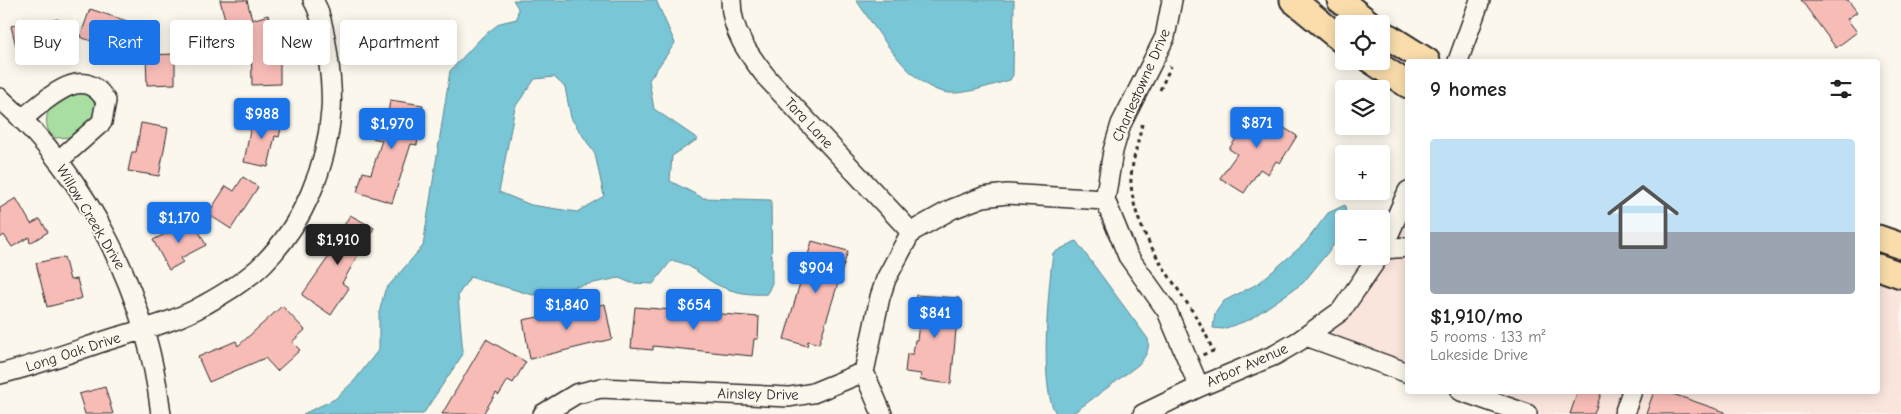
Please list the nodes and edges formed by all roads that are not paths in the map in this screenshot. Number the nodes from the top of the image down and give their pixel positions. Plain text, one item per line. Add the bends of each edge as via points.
1 (314, 0) edge
2 (731, 0) edge
3 (1172, 0) edge
4 (1293, 0) edge
5 (1340, 0) edge
6 (1480, 0) edge
7 (1359, 15) edge
8 (1335, 35) edge
9 (1390, 38) edge
10 (1424, 59) edge
11 (1459, 59) edge
12 (1386, 70) edge
13 (1405, 83) edge
14 (0, 98) edge
15 (23, 118) junction
16 (58, 161) junction
17 (1405, 197) edge
18 (1105, 200) junction
19 (1390, 231) edge
20 (911, 232) junction
21 (1880, 239) edge
22 (1901, 246) edge
23 (1405, 247) edge
24 (1390, 250) edge
25 (1372, 265) edge
26 (1880, 268) edge
27 (1901, 275) edge
28 (145, 328) junction
29 (1306, 336) junction
30 (864, 372) junction
31 (1405, 372) edge
32 (0, 374) edge
33 (1199, 387) junction
34 (1470, 394) edge
35 (1631, 394) edge
36 (161, 414) edge
37 (543, 414) edge
38 (882, 414) edge
39 (1143, 414) edge
40 (1527, 414) edge
41 (1624, 414) edge

1 - 28 street, Long Oak Drive via 331,76 332,103 326,147 308,199 263,264 204,306
2 - 20 street, Tara Lane via 733,20 747,52 768,79
3 - 18 street, Charlestowne Drive via 1165,37 1121,124
4 - 8 main road
5 - 7 main road
6 - 11 street
9 - 10 main road
12 - 13 main road
14 - 15 street, Willow Creek Drive
15 - 16 street, Willow Creek Drive
15 - 16 street via 62,89 79,82 92,85 101,93 106,102 102,122
16 - 28 street, Willow Creek Drive via 114,249
17 - 19 street, Arbor Avenue
18 - 20 street via 1007,194 983,197 952,208
18 - 33 street via 1128,256 1167,311
20 - 30 street via 886,279
21 - 22 main road
23 - 24 street
25 - 29 street, Arbor Avenue via 1341,311
26 - 27 main road
28 - 32 street, Long Oak Drive
28 - 36 street, Willow Creek Drive via 160,392
29 - 31 street
29 - 33 street, Arbor Avenue via 1275,355
30 - 37 street, Ainsley Drive via 813,393 789,397 602,388 576,394
30 - 38 street
33 - 39 street, Arbor Avenue
34 - 40 street
35 - 41 street

